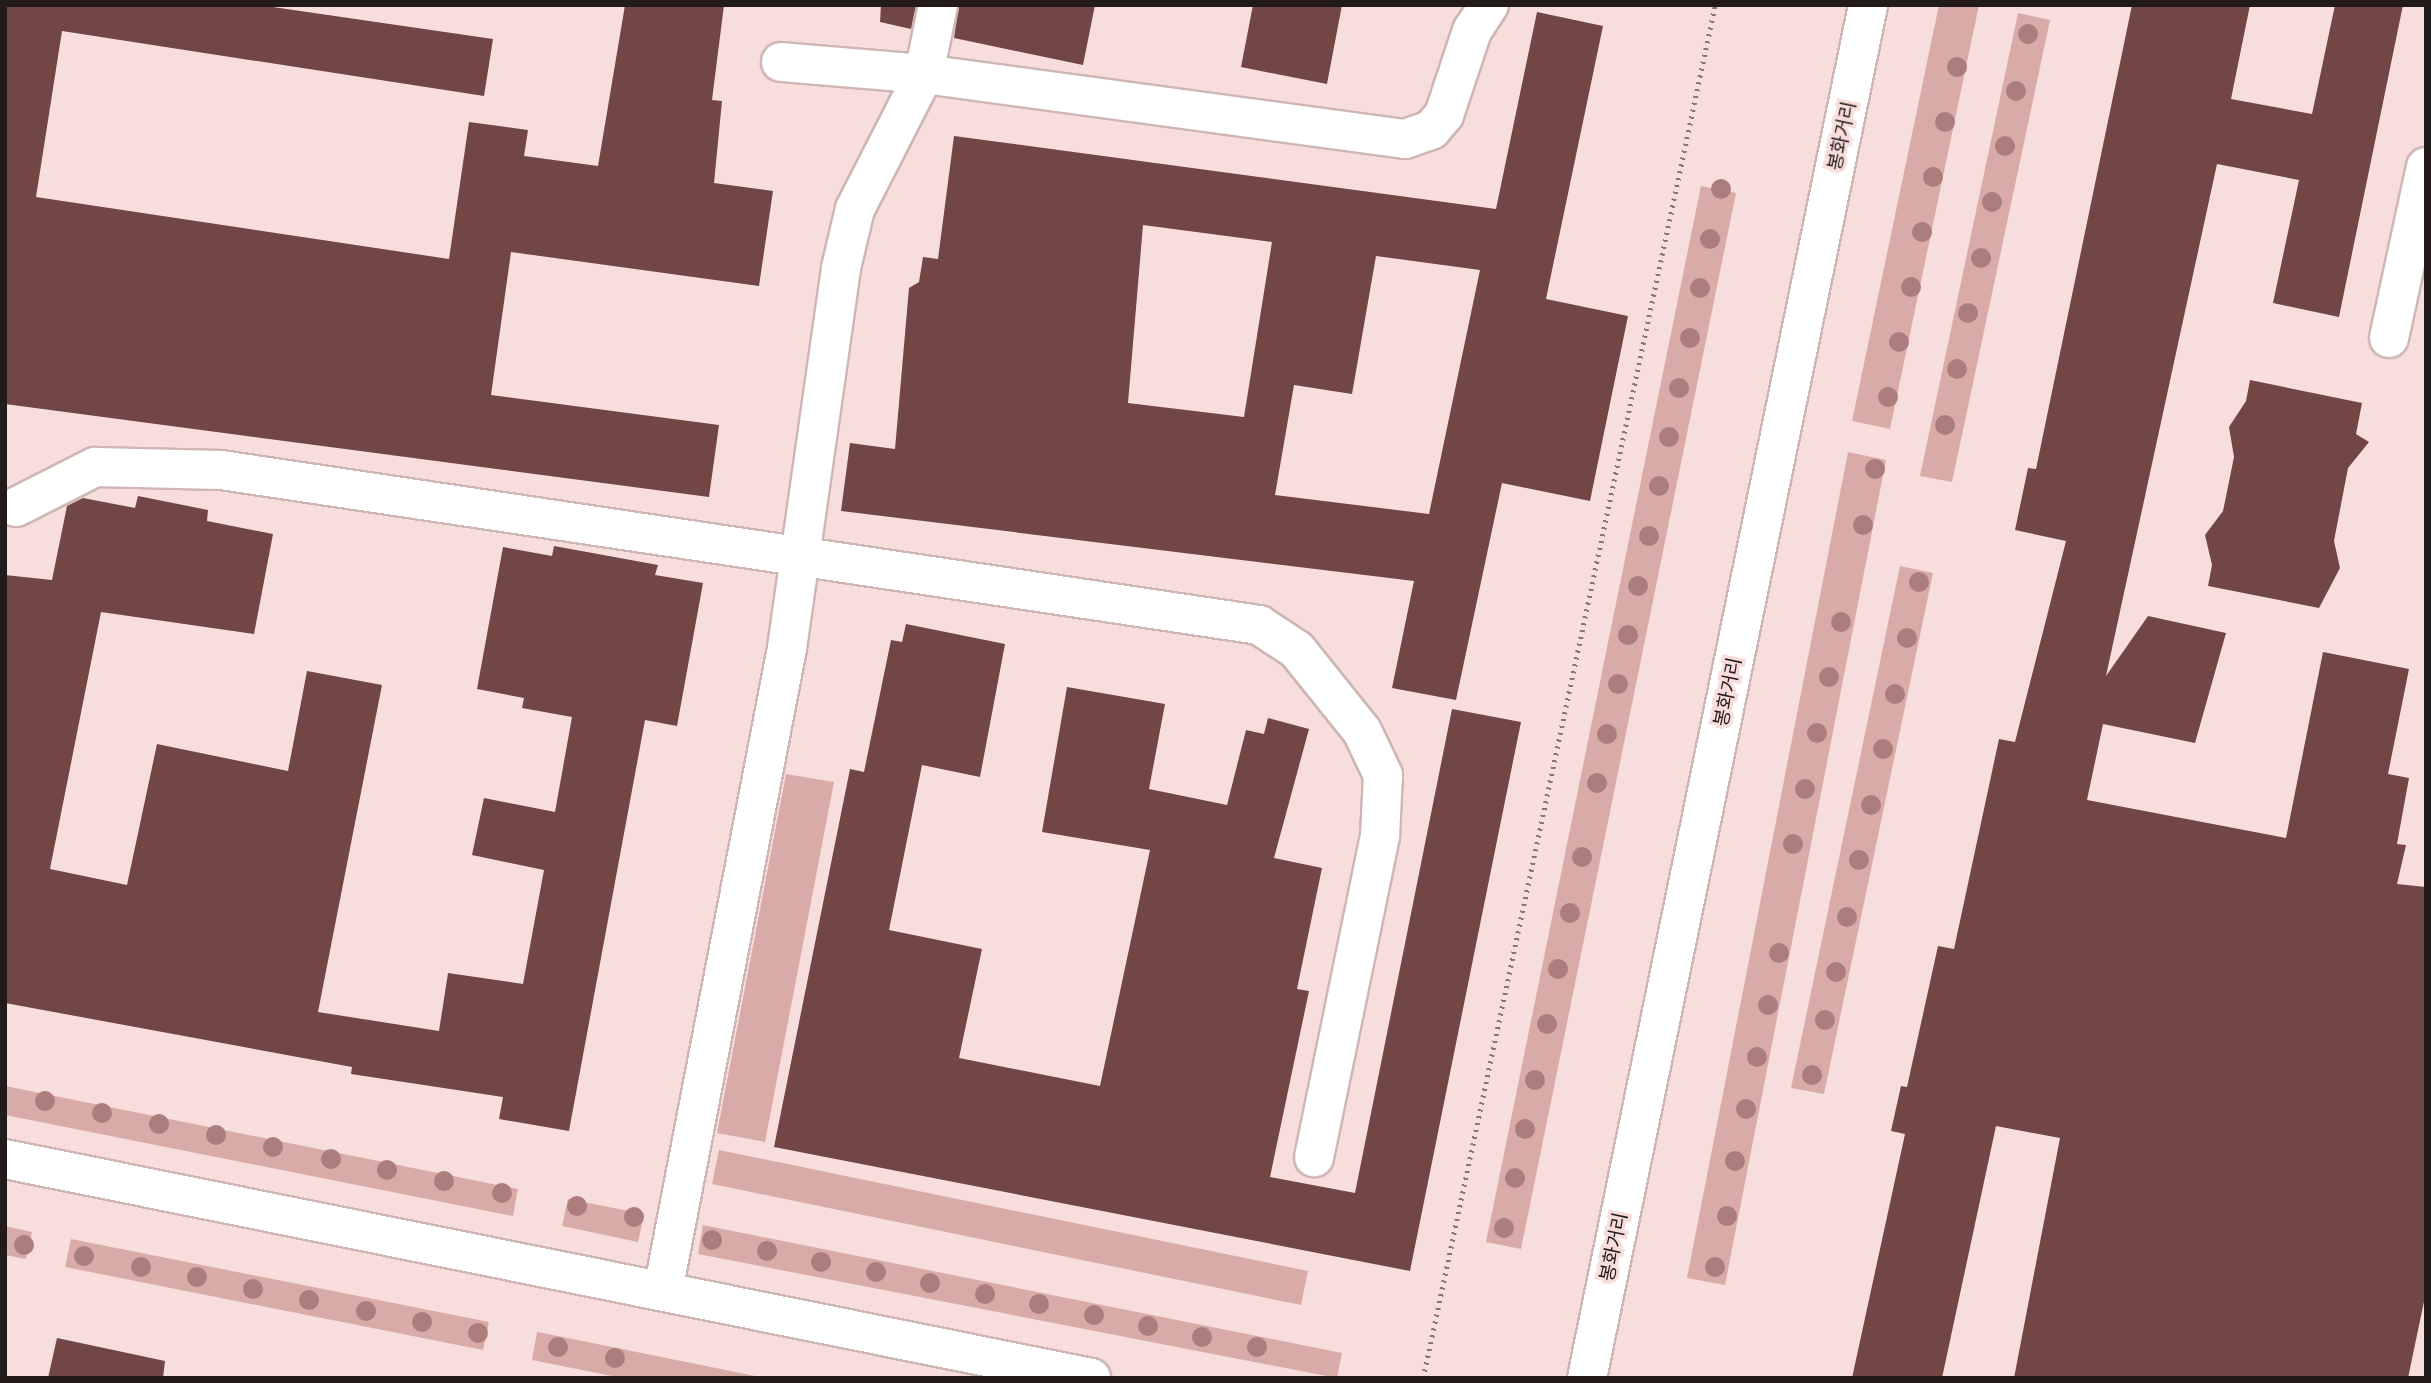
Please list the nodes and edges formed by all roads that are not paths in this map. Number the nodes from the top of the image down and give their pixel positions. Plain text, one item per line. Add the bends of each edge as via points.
1 (938, 5) edge
2 (1489, 5) edge
3 (1868, 5) edge
4 (781, 62) dead end
5 (924, 74) junction
6 (2426, 167) edge
7 (2389, 338) dead end
8 (16, 507) dead end
9 (800, 553) junction
10 (1314, 1157) dead end
11 (5, 1159) edge
12 (663, 1291) junction
13 (1091, 1378) edge
14 (1587, 1378) edge

1 - 5 street
2 - 5 street via 1472,31 1444,115 1431,130 1405,139
3 - 14 street, 봉화거리
4 - 5 street
5 - 9 street via 855,209
6 - 7 street
8 - 9 street via 95,467 221,470
9 - 10 street via 1259,625 1297,650 1362,731 1383,775 1380,836
9 - 12 street
11 - 12 street
12 - 13 street

